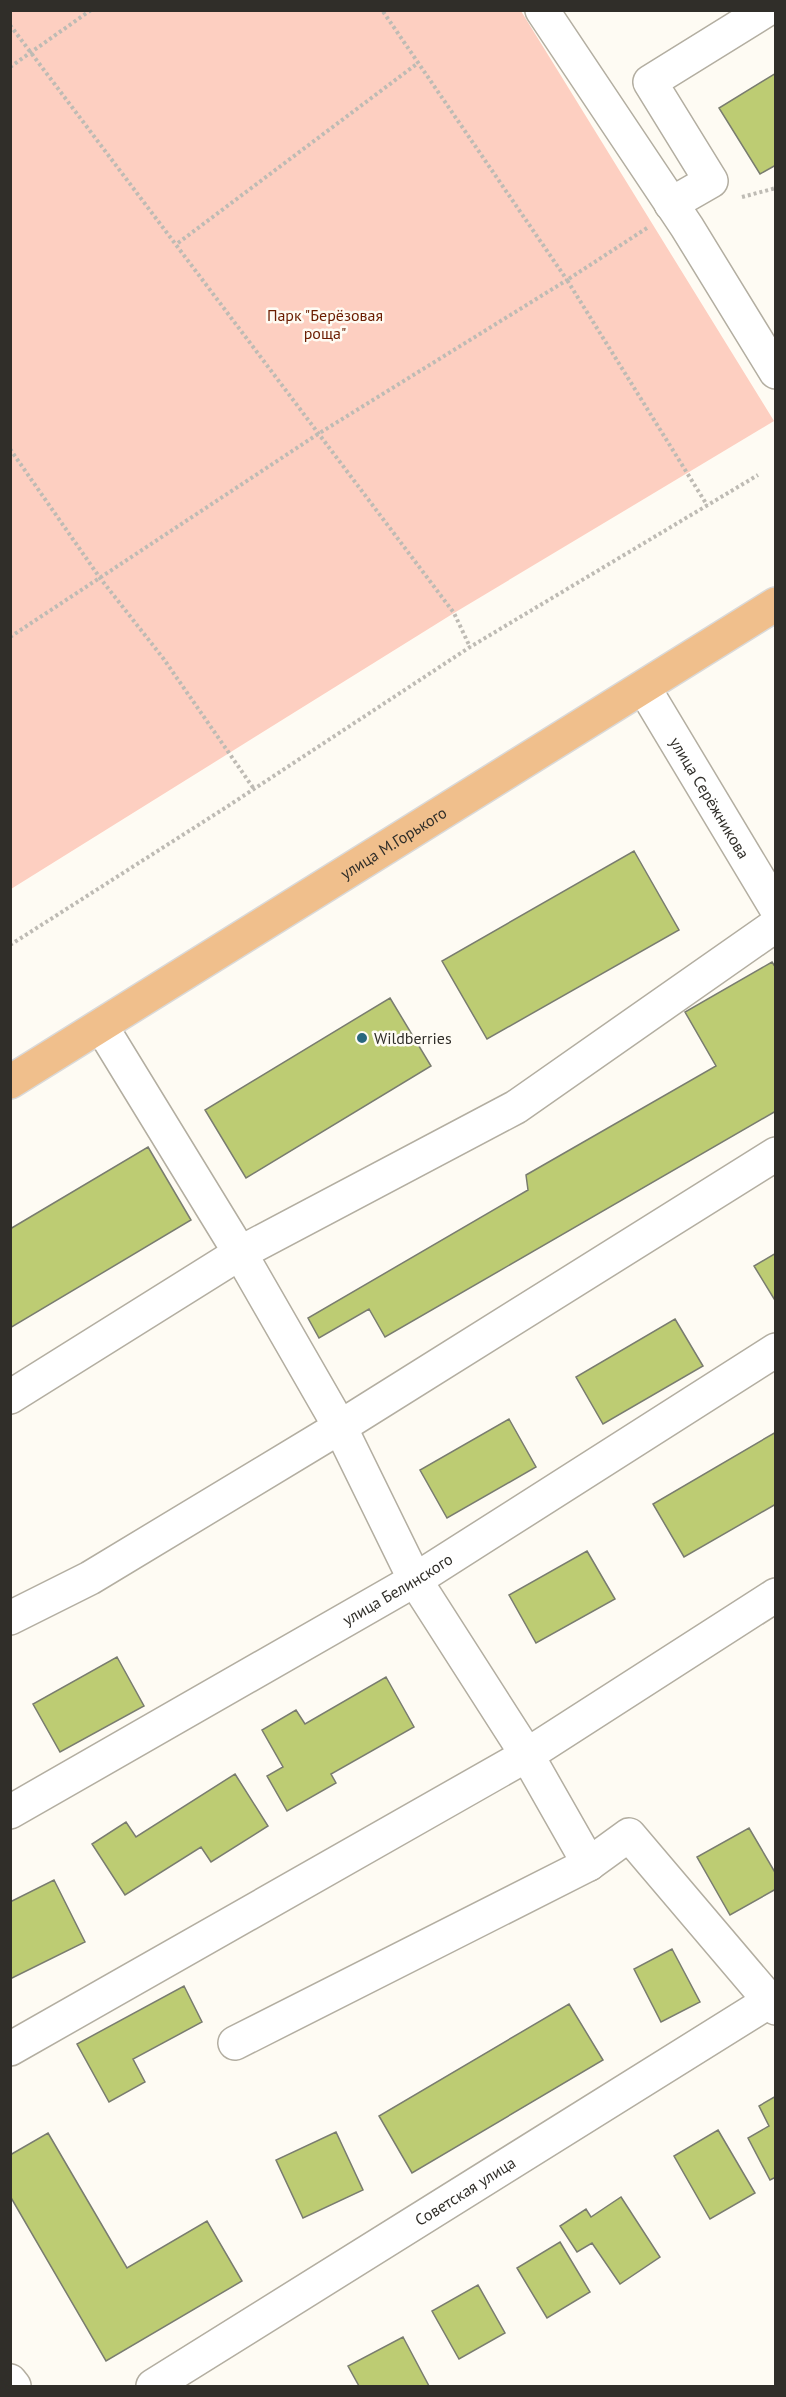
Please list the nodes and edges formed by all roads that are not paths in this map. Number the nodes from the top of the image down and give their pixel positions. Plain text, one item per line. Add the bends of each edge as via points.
1 (542, 10) edge
2 (766, 10) edge
3 (671, 204) junction
4 (776, 372) edge
5 (776, 604) edge
6 (644, 688) junction
7 (776, 908) edge
8 (776, 925) edge
9 (101, 1026) junction
10 (10, 1082) edge
11 (776, 1154) edge
12 (240, 1253) junction
13 (776, 1350) edge
14 (10, 1397) edge
15 (340, 1427) junction
16 (415, 1580) junction
17 (776, 1595) edge
18 (10, 1618) edge
19 (527, 1755) junction
20 (10, 1812) edge
21 (589, 1864) junction
22 (774, 2001) edge
23 (235, 2043) dead end
24 (10, 2049) edge
25 (10, 2380) edge
26 (14, 2386) edge
27 (153, 2386) edge

1 - 3 street
2 - 3 street via 650,82 711,181
3 - 4 street
5 - 6 main road, улица М.Горького
6 - 7 street, улица Серёжникова
6 - 9 main road, улица М.Горького
8 - 12 street via 516,1107
9 - 10 main road, улица М.Горького
9 - 12 street
11 - 15 street
12 - 14 street
12 - 15 street
13 - 16 street, улица Белинского
15 - 16 street
15 - 18 street via 90,1578
16 - 19 street
16 - 20 street, улица Белинского
17 - 19 street
19 - 21 street
19 - 24 street
21 - 22 street via 629,1834
21 - 23 street
22 - 27 street, Советская улица
25 - 26 street

